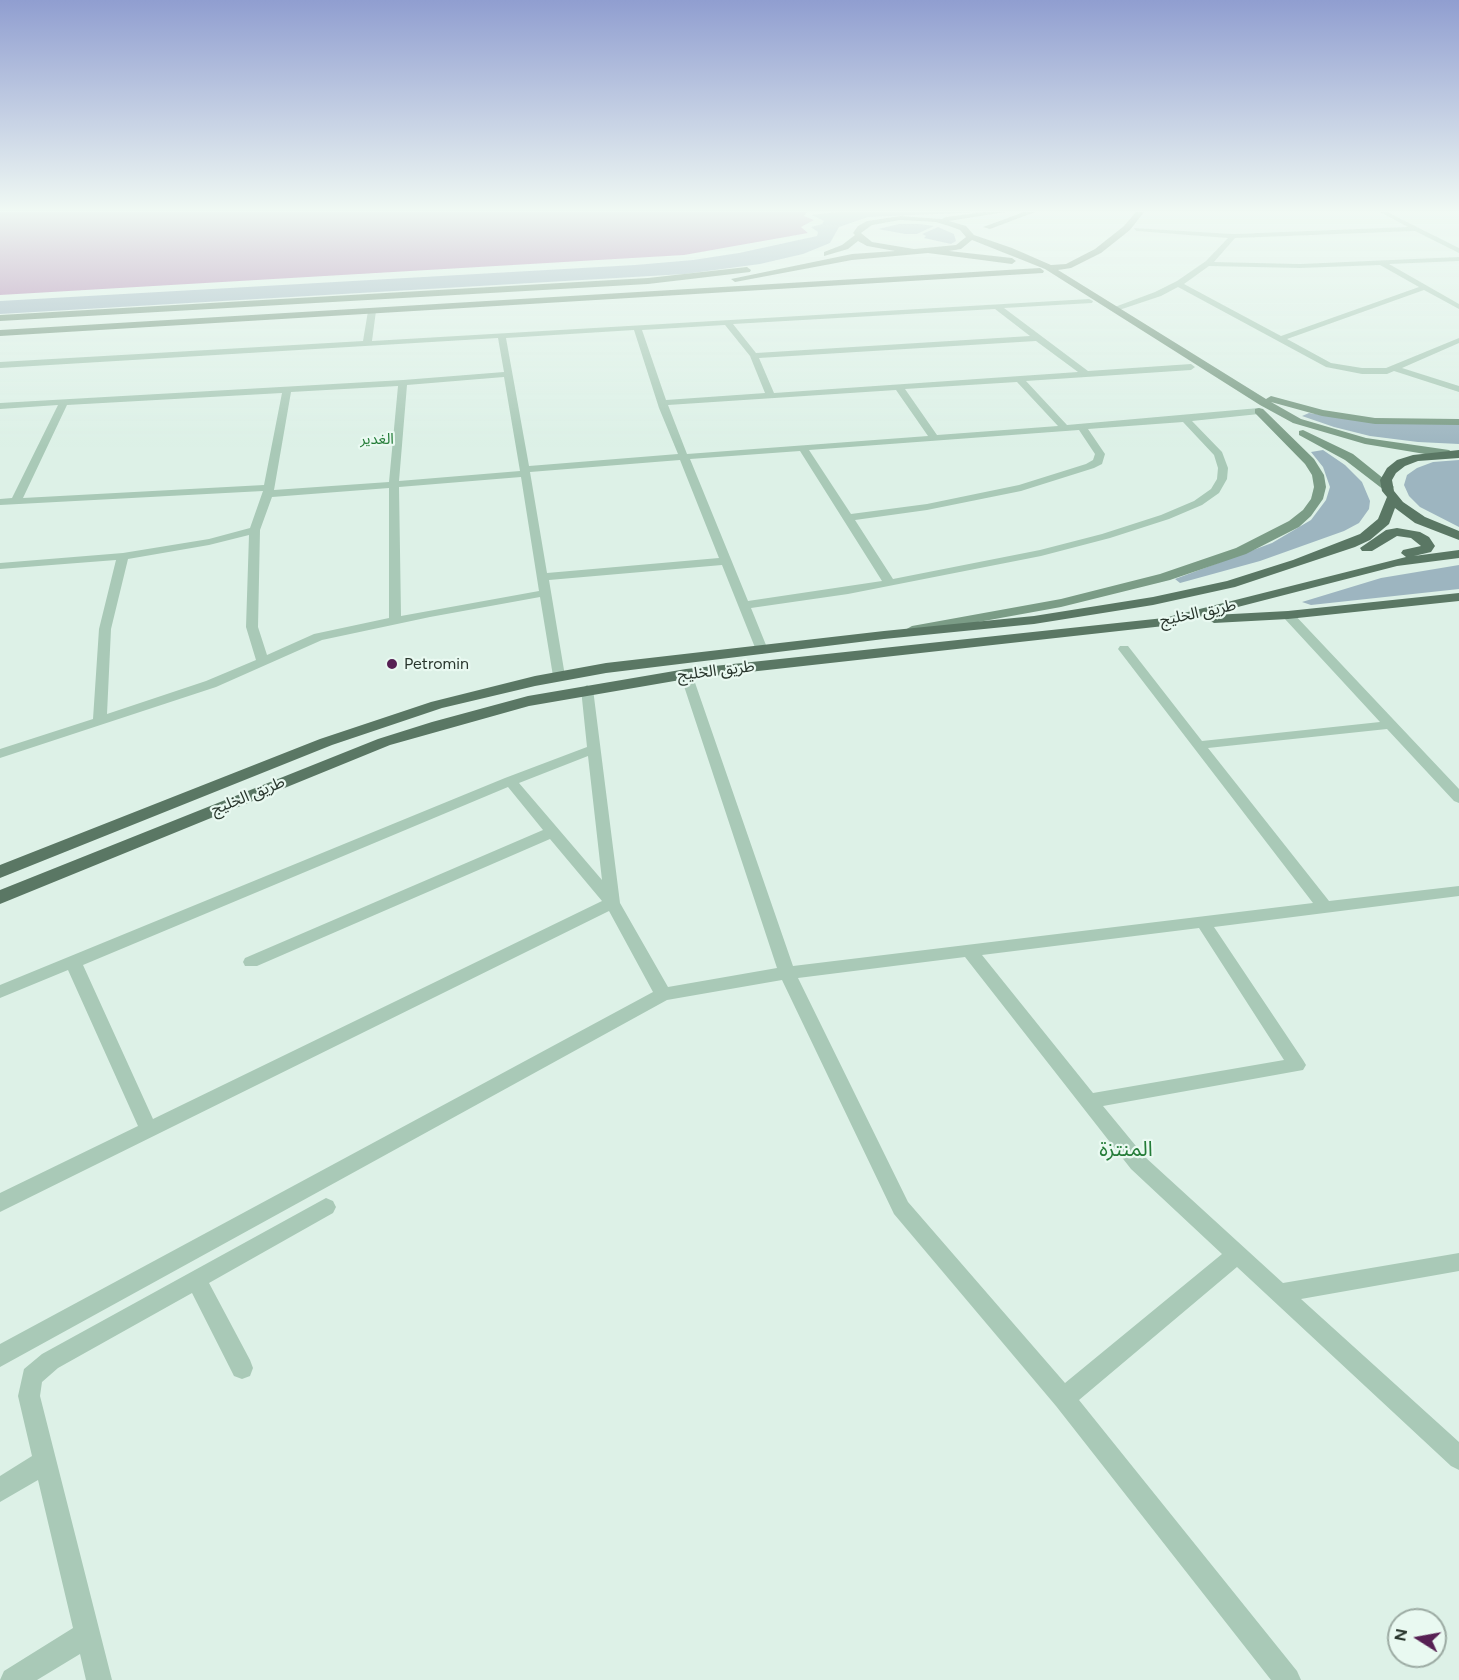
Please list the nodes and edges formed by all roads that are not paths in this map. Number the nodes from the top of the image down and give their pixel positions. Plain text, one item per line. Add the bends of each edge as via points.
1 (465, 290) edge
2 (594, 290) edge
3 (710, 290) edge
4 (1074, 290) edge
5 (1087, 290) edge
6 (1165, 290) edge
7 (1170, 290) edge
8 (1190, 290) edge
9 (1417, 290) edge
10 (1428, 290) edge
11 (1195, 293) junction
12 (1089, 301) junction
13 (997, 307) junction
14 (1459, 307) edge
15 (1116, 308) junction
16 (372, 311) junction
17 (0, 318) edge
18 (728, 323) junction
19 (0, 326) edge
20 (637, 328) junction
21 (0, 333) edge
22 (502, 336) junction
23 (1037, 338) junction
24 (1280, 339) junction
25 (1459, 340) edge
26 (367, 344) junction
27 (754, 356) junction
28 (0, 365) edge
29 (1191, 367) junction
30 (1394, 368) junction
31 (508, 374) junction
32 (1086, 374) junction
33 (1019, 379) junction
34 (1231, 382) junction
35 (404, 383) junction
36 (899, 387) junction
37 (287, 389) junction
38 (1459, 390) edge
39 (771, 396) junction
40 (64, 402) junction
41 (663, 403) junction
42 (0, 406) edge
43 (1259, 411) junction
44 (1185, 419) junction
45 (1459, 422) edge
46 (1081, 426) junction
47 (1064, 427) junction
48 (934, 436) junction
49 (802, 447) junction
50 (1454, 454) edge
51 (684, 456) junction
52 (525, 471) junction
53 (394, 483) junction
54 (268, 491) junction
55 (1391, 492) junction
56 (16, 501) junction
57 (0, 502) edge
58 (848, 518) junction
59 (255, 530) junction
60 (1459, 536) edge
61 (1459, 554) edge
62 (123, 556) junction
63 (727, 561) junction
64 (1298, 563) junction
65 (0, 566) edge
66 (543, 577) junction
67 (1324, 581) junction
68 (889, 582) junction
69 (545, 593) junction
70 (1459, 597) edge
71 (744, 605) junction
72 (1288, 615) junction
73 (395, 620) junction
74 (1164, 622) junction
75 (884, 635) junction
76 (1124, 649) dead end
77 (762, 650) junction
78 (262, 660) junction
79 (686, 674) junction
80 (559, 676) junction
81 (587, 689) junction
82 (100, 720) junction
83 (1390, 725) junction
84 (1199, 745) junction
85 (596, 749) junction
86 (0, 754) edge
87 (510, 781) junction
88 (1459, 798) edge
89 (552, 832) junction
90 (0, 872) edge
91 (1459, 891) edge
92 (0, 897) edge
93 (612, 903) junction
94 (1324, 906) junction
95 (1202, 921) junction
96 (969, 951) junction
97 (73, 962) junction
98 (251, 962) dead end
99 (787, 972) junction
100 (0, 992) edge
101 (663, 994) junction
102 (1090, 1101) junction
103 (149, 1130) junction
104 (0, 1203) edge
105 (326, 1208) dead end
106 (1237, 1254) junction
107 (1459, 1262) edge
108 (196, 1280) junction
109 (1280, 1293) junction
110 (0, 1356) edge
111 (242, 1368) dead end
112 (1064, 1398) junction
113 (1459, 1458) edge
114 (44, 1462) junction
115 (0, 1491) edge
116 (88, 1634) junction
117 (13, 1680) edge
118 (99, 1680) edge
119 (1288, 1680) edge

1 - 17 main road
2 - 19 main road
3 - 16 main road
4 - 12 main road
5 - 15 main road
6 - 15 street
7 - 11 street
8 - 11 street
9 - 24 street
10 - 14 street
11 - 24 street
12 - 13 street
12 - 29 main road
13 - 18 street
13 - 23 street
15 - 34 main road
16 - 21 main road
16 - 26 street
18 - 20 street
18 - 27 street
20 - 22 street
20 - 41 street
22 - 26 street
22 - 31 street
23 - 27 street
23 - 32 street
24 - 30 street via 1329,365 1362,371
25 - 30 street
26 - 28 street
27 - 39 street
29 - 32 street
29 - 43 main road
30 - 38 street
31 - 35 street
31 - 52 street
32 - 33 street
33 - 36 street
33 - 47 street
34 - 45 main road via 1276,400 1322,412 1401,422
34 - 50 main road via 1284,415 1325,431 1384,445
35 - 37 street
35 - 53 street
36 - 39 street
36 - 48 street
37 - 40 street
37 - 54 street
39 - 41 street
40 - 42 street
40 - 56 street
41 - 51 street
43 - 44 street
43 - 55 main road via 1349,457
43 - 75 main road via 1318,475 1317,499 1307,513 1285,530 1233,554 1121,589
44 - 46 street
44 - 68 street via 1219,454 1223,468 1215,491 1198,502 1165,517 1041,553
46 - 47 street
46 - 58 street via 1100,454 1098,462 1090,466 1021,488
47 - 48 street
48 - 49 street
49 - 51 street
49 - 58 street
50 - 55 main road, طريق الخليج via 1401,463 1386,480
51 - 52 street
51 - 63 street
52 - 53 street
52 - 66 street
53 - 54 street
53 - 73 street
54 - 56 street
54 - 59 street
55 - 60 main road via 1400,505 1420,520
55 - 64 main road, طريق الخليج via 1384,521 1365,537
56 - 57 street
58 - 68 street
59 - 62 street
59 - 78 street via 252,627
61 - 67 main road, طريق الخليج via 1396,562
62 - 65 street
62 - 82 street via 105,629
63 - 66 street
63 - 71 street
64 - 67 main road via 1334,561 1397,532 1416,535 1428,546
64 - 75 main road, طريق الخليج via 1230,584 1153,601 1034,620
66 - 69 street
67 - 74 main road, طريق الخليج
68 - 71 street
69 - 73 street
69 - 80 street
70 - 72 main road
71 - 77 street
72 - 74 main road
72 - 83 street
73 - 78 street via 318,637
74 - 79 main road, طريق الخليج
75 - 77 main road, طريق الخليج
76 - 84 street
77 - 80 main road, طريق الخليج via 652,661
78 - 82 street via 211,684
79 - 81 main road, طريق الخليج
79 - 99 street
80 - 90 main road, طريق الخليج via 437,705 359,730
81 - 85 street
81 - 92 main road, طريق الخليج via 488,711 384,742
82 - 86 street
83 - 84 street
83 - 88 street
84 - 94 street
85 - 87 street
85 - 93 street
87 - 89 street
87 - 97 street
89 - 93 street
89 - 98 street
91 - 94 street
93 - 101 street
93 - 103 street
94 - 95 street
95 - 96 street
95 - 102 street via 1297,1065
96 - 99 street
96 - 102 street
97 - 100 street
97 - 103 street
99 - 101 street
99 - 112 street via 901,1208
101 - 110 street
102 - 106 street via 1138,1163
103 - 104 street
105 - 108 street
106 - 109 street
106 - 112 street
107 - 109 street
108 - 111 street
108 - 114 street via 51,1361 32,1377 28,1396
109 - 113 street
112 - 119 street
114 - 115 street
114 - 116 street
116 - 117 street
116 - 118 street

